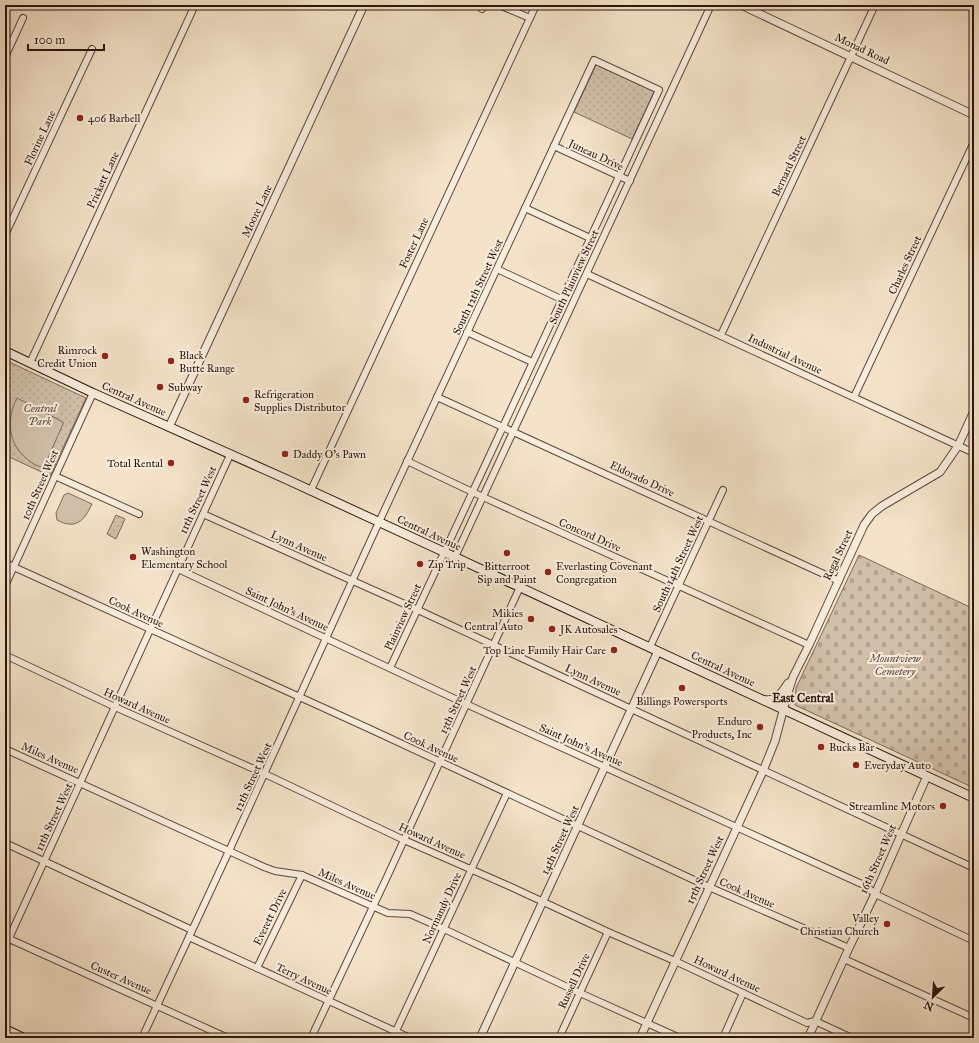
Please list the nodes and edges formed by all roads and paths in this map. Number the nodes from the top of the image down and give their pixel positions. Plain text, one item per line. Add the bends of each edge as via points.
1 (195, 5) edge
2 (364, 5) edge
3 (499, 5) edge
4 (536, 5) edge
5 (711, 5) edge
6 (741, 5) edge
7 (760, 5) edge
8 (875, 5) edge
9 (757, 12) junction
10 (23, 18) dead end
11 (530, 18) junction
12 (92, 49) dead end
13 (851, 56) junction
14 (5, 57) edge
15 (658, 90) joint
16 (974, 115) edge
17 (974, 142) edge
18 (554, 146) junction
19 (618, 176) junction
20 (630, 181) junction
21 (525, 208) junction
22 (5, 235) edge
23 (590, 238) junction
24 (497, 270) junction
25 (587, 274) junction
26 (561, 299) junction
27 (467, 332) junction
28 (721, 335) junction
29 (5, 351) edge
30 (532, 362) junction
31 (30, 363) junction
32 (93, 393) junction
33 (437, 397) junction
34 (854, 397) junction
35 (974, 411) edge
36 (169, 427) junction
37 (502, 427) junction
38 (513, 431) junction
39 (958, 446) junction
40 (974, 453) edge
41 (230, 455) junction
42 (407, 461) junction
43 (55, 476) junction
44 (311, 490) junction
45 (723, 490) dead end
46 (472, 492) junction
47 (483, 497) junction
48 (139, 514) dead end
49 (203, 514) junction
50 (709, 521) junction
51 (379, 522) junction
52 (444, 552) junction
53 (455, 557) junction
54 (5, 563) edge
55 (14, 567) junction
56 (178, 569) junction
57 (353, 581) junction
58 (838, 581) junction
59 (678, 585) junction
60 (5, 586) edge
61 (520, 587) junction
62 (418, 610) junction
63 (150, 629) junction
64 (326, 639) junction
65 (493, 645) junction
66 (809, 645) junction
67 (650, 647) junction
68 (658, 651) junction
69 (5, 655) edge
70 (390, 668) junction
71 (793, 677) junction
72 (300, 698) junction
73 (760, 698) junction
74 (466, 704) junction
75 (115, 707) junction
76 (632, 709) junction
77 (784, 709) junction
78 (5, 749) edge
79 (440, 763) junction
80 (605, 767) junction
81 (763, 771) junction
82 (265, 774) junction
83 (927, 776) junction
84 (80, 783) junction
85 (507, 793) junction
86 (974, 798) edge
87 (578, 826) junction
88 (736, 828) junction
89 (901, 834) junction
90 (404, 840) junction
91 (5, 842) edge
92 (229, 851) junction
93 (44, 860) junction
94 (974, 868) edge
95 (471, 870) junction
96 (302, 875) junction
97 (709, 887) junction
98 (875, 894) junction
99 (543, 902) junction
100 (372, 907) junction
101 (444, 928) junction
102 (192, 930) junction
103 (608, 932) junction
104 (189, 937) junction
105 (7, 938) edge
106 (974, 941) edge
107 (5, 947) edge
108 (849, 948) junction
109 (844, 958) junction
110 (675, 961) junction
111 (515, 963) junction
112 (256, 968) junction
113 (580, 993) junction
114 (743, 993) junction
115 (328, 1001) junction
116 (157, 1005) junction
117 (974, 1018) edge
118 (815, 1021) junction
119 (647, 1023) junction
120 (5, 1029) edge
121 (396, 1031) junction
122 (24, 1038) edge
123 (142, 1038) edge
124 (228, 1038) edge
125 (311, 1038) edge
126 (410, 1038) edge
127 (480, 1038) edge
128 (559, 1038) edge
129 (640, 1038) edge
130 (680, 1038) edge
131 (723, 1038) edge
132 (808, 1038) edge
133 (852, 1038) edge

1 - 31 street, Prickett Lane
2 - 36 street, Moore Lane
3 - 11 street
4 - 11 street, Foster Lane
5 - 20 street, South Plainview Street
6 - 9 street, Monad Road
7 - 9 street
8 - 13 street, Bernard Street
9 - 13 street, Monad Road
10 - 14 street
11 - 44 street, Foster Lane
12 - 22 street, Florine Lane
13 - 16 street, Monad Road
13 - 28 street, Bernard Street
15 - 18 street, South 12th Street West via 594,60
15 - 19 street, South Plainview Street
17 - 34 street, Charles Street
18 - 19 street, Juneau Drive
18 - 21 street, South 12th Street West
19 - 20 street, Juneau Drive
19 - 23 street, South Plainview Street
20 - 25 street, South Plainview Street
21 - 23 street
21 - 24 street, South 12th Street West
23 - 26 street, South Plainview Street
24 - 26 street
24 - 27 street, South 12th Street West
25 - 28 street, Industrial Avenue
25 - 38 street, South Plainview Street
26 - 30 street, South Plainview Street
27 - 30 street
27 - 33 street, South 12th Street West
28 - 34 street, Industrial Avenue
29 - 31 main road, Central Avenue
30 - 37 street, South Plainview Street
31 - 32 main road, Central Avenue
32 - 36 main road, Central Avenue
32 - 43 street, 10th Street West
33 - 37 street, Eldorado Drive
33 - 42 street, South 12th Street West
34 - 39 street, Industrial Avenue
35 - 39 street, Regal Street
36 - 41 main road, Central Avenue
37 - 38 street, Eldorado Drive
37 - 46 street, South Plainview Street
38 - 47 street, South Plainview Street
38 - 50 street, Eldorado Drive
39 - 40 street, Industrial Avenue
39 - 58 street, Regal Street via 940,472 872,514 864,525
41 - 44 main road, Central Avenue
41 - 49 street, 11th Street West
42 - 46 street, Concord Drive
42 - 51 street, South 12th Street West
43 - 48 street
43 - 55 street, 10th Street West
44 - 51 main road, Central Avenue
45 - 50 street, South 14th Street West
46 - 47 street, Concord Drive
46 - 52 street, South Plainview Street
47 - 53 street, South Plainview Street
47 - 59 street, Concord Drive
49 - 56 street, 11th Street West
49 - 57 street, Lynn Avenue
50 - 58 street, Eldorado Drive
50 - 59 street, South 14th Street West
51 - 52 main road, Central Avenue
51 - 57 street, 12th Street West
52 - 53 main road, Central Avenue
52 - 62 street, Plainview Street
53 - 61 main road, Central Avenue
54 - 55 street, Cook Avenue
55 - 60 street, 10th Street West
55 - 63 street, Cook Avenue
56 - 63 street, 11th Street West
56 - 64 street, Saint John's Avenue
57 - 62 street, Lynn Avenue
57 - 64 street, 12th Street West
58 - 66 street, Regal Street
59 - 66 street, Concord Drive
59 - 67 street, South 14th Street West
61 - 65 street, 13th Street West
61 - 67 main road, Central Avenue
62 - 65 street, Lynn Avenue
62 - 70 street, Plainview Street
63 - 72 street, Cook Avenue
63 - 75 street, 11th Street West
64 - 70 street, Saint John's Avenue
64 - 72 street, 12th Street West
65 - 74 street, 13th Street West
65 - 76 street, Lynn Avenue
66 - 71 street, Regal Street
67 - 68 main road, Central Avenue
68 - 73 main road, Central Avenue
68 - 76 street, 14th Street West
69 - 75 street, Howard Avenue
70 - 74 street, Saint John's Avenue
71 - 73 street via 776,698
71 - 77 street, Regal Street
72 - 79 street, Cook Avenue
72 - 82 street, 12th Street West
73 - 77 main road, Central Avenue
74 - 79 street, 13th Street West
74 - 80 street, Saint John's Avenue
75 - 82 street, Howard Avenue
75 - 84 street, 11th Street West
76 - 80 street, 14th Street West
76 - 81 street, Lynn Avenue
77 - 81 street, 15th Street West via 776,741
77 - 83 main road, Central Avenue
78 - 84 street, Miles Avenue
79 - 85 street, Cook Avenue
79 - 90 street, 13th Street West
80 - 87 street, 14th Street West
80 - 88 street, Saint John's Avenue
81 - 88 street, 15th Street West
81 - 89 street, Lynn Avenue
82 - 90 street, Howard Avenue
82 - 92 street, 12th Street West
83 - 86 main road, Central Avenue
83 - 89 street, 16th Street West
84 - 92 street, Miles Avenue
84 - 93 street, 11th Street West
85 - 87 street, Cook Avenue
85 - 95 street, Normandy Drive
87 - 97 street, Cook Avenue
87 - 99 street, 14th Street West
88 - 97 street, 15th Street West
88 - 98 street, Saint John's Avenue via 866,886
89 - 94 street, Lynn Avenue
89 - 98 street, 16th Street West
90 - 95 street, Howard Avenue
90 - 100 street, 13th Street West
91 - 93 street
92 - 96 street, Miles Avenue via 275,872
92 - 102 street, 12th Street West
93 - 102 street
93 - 105 street, 11th Street West
95 - 99 street, Howard Avenue
95 - 101 street, Normandy Drive
96 - 100 street, Miles Avenue
96 - 112 street, Everett Drive
97 - 108 street, Cook Avenue
97 - 110 street, 15th Street West
98 - 106 street, Saint John's Avenue
98 - 108 street, 16th Street West
99 - 103 street, Howard Avenue
99 - 111 street, 14th Street West
100 - 101 street, Miles Avenue via 388,913 410,914
100 - 115 street, 13th Street West
101 - 111 street, Miles Avenue
101 - 121 street, Normandy Drive
102 - 104 street, 12th Street West
103 - 110 street, Howard Avenue
103 - 113 street, Russell Drive
104 - 112 street, Terry Avenue
104 - 116 street, 12th Street West
105 - 107 street, 11th Street West
105 - 116 street, Custer Avenue
108 - 109 street, 16th Street West
109 - 117 street
109 - 118 street, 16th Street West
110 - 114 street, Howard Avenue
110 - 119 street, 15th Street West
111 - 113 street, Miles Avenue
111 - 127 street, 14th Street West
112 - 115 street, Terry Avenue
113 - 119 street, Miles Avenue
113 - 128 street, Russell Drive
114 - 118 street, Howard Avenue via 807,1023
114 - 131 street
115 - 121 street, Terry Avenue
115 - 125 street, 13th Street West
116 - 123 street, 12th Street West
116 - 124 street, Custer Avenue
118 - 132 street, 16th Street West
118 - 133 street, Howard Avenue
119 - 129 street, 15th Street West
119 - 130 street, Miles Avenue
120 - 122 main road
121 - 126 street, Terry Avenue

